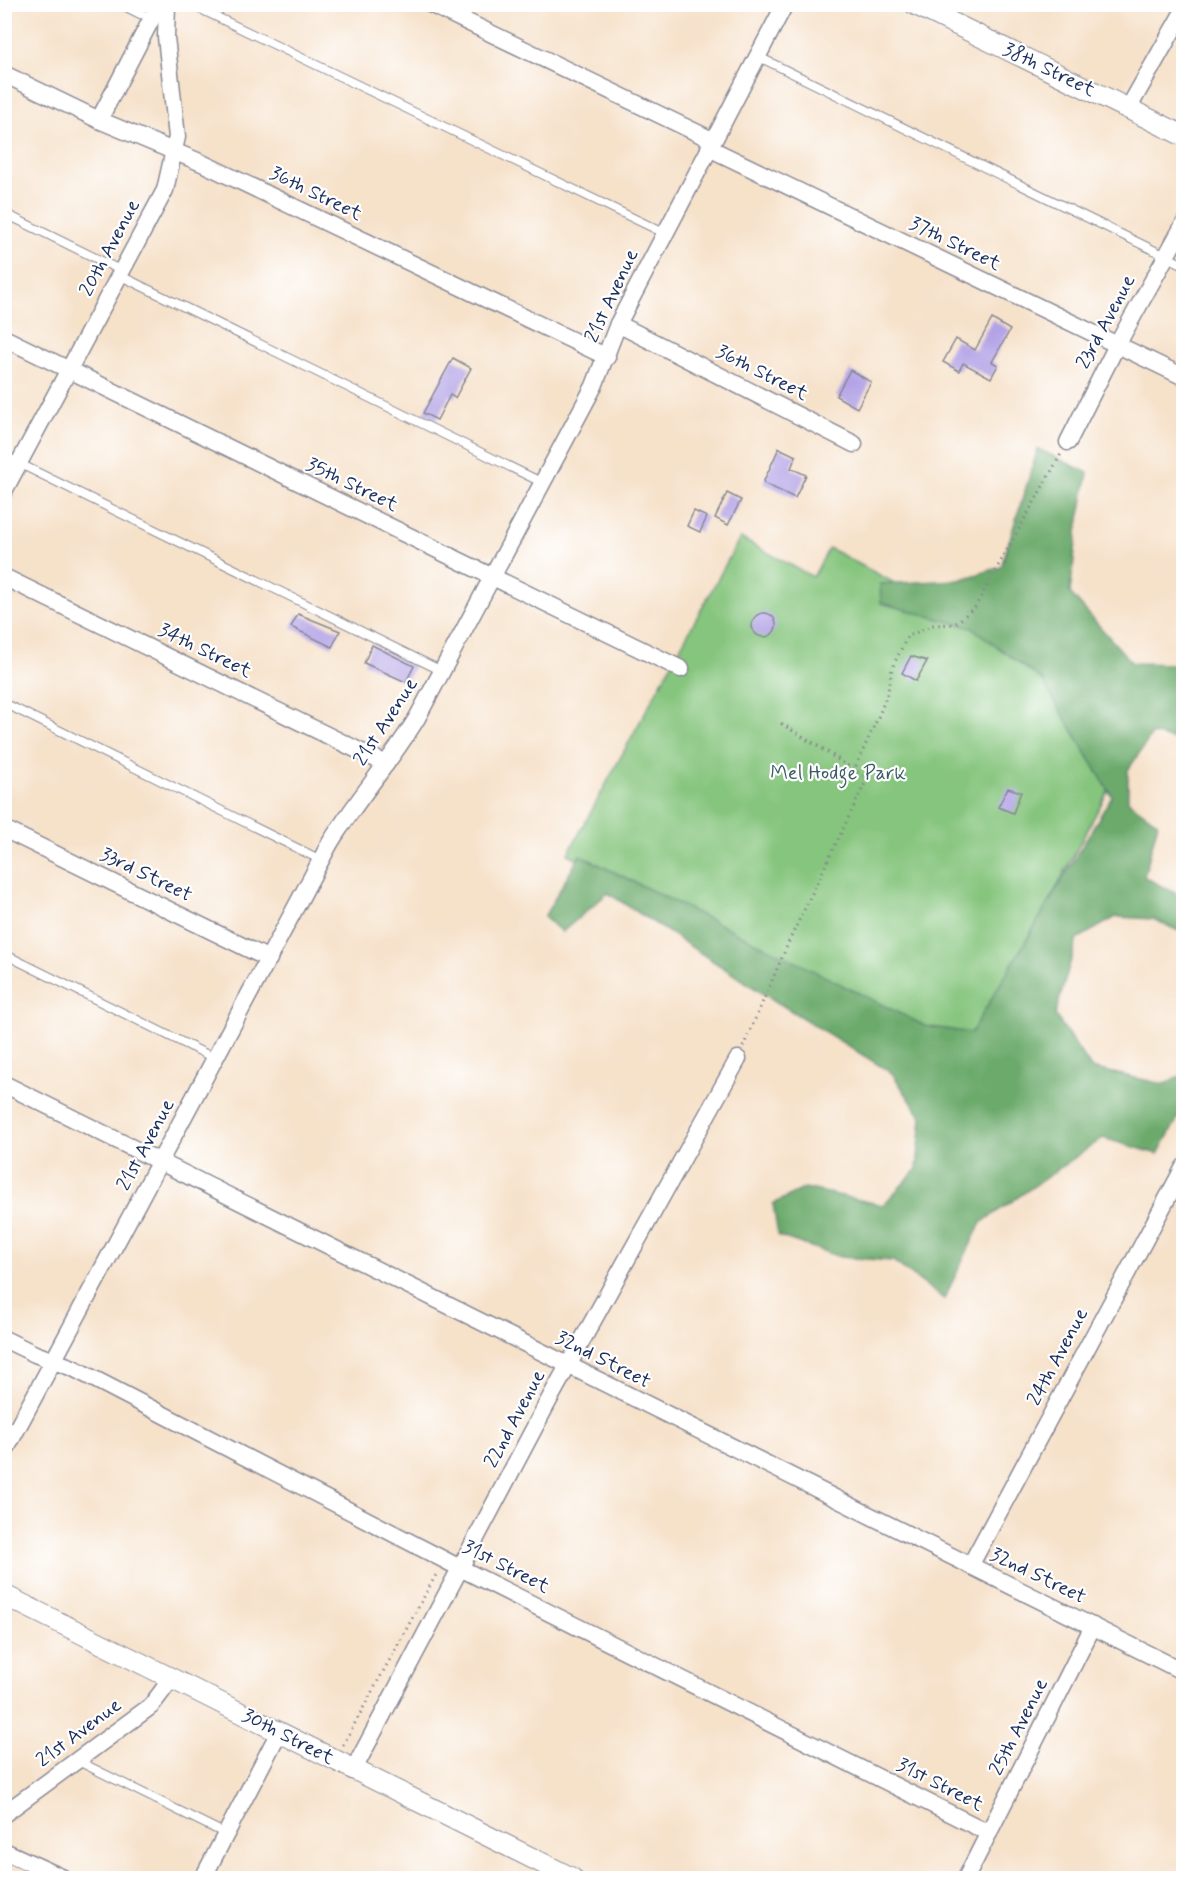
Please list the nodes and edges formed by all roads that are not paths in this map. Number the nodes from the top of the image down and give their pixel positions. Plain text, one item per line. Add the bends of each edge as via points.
1 (120, 4) edge
2 (190, 4) edge
3 (430, 4) edge
4 (785, 4) edge
5 (914, 4) edge
6 (1184, 10) edge
7 (162, 13) edge
8 (757, 56) junction
9 (4, 74) edge
10 (1128, 109) junction
11 (99, 120) junction
12 (1184, 136) edge
13 (710, 144) junction
14 (175, 150) junction
15 (4, 213) edge
16 (1184, 224) edge
17 (664, 234) junction
18 (1166, 257) junction
19 (1184, 265) edge
20 (122, 274) junction
21 (618, 324) junction
22 (4, 339) edge
23 (1117, 345) junction
24 (607, 357) junction
25 (68, 370) junction
26 (1184, 377) edge
27 (1068, 441) road end
28 (854, 444) dead end
29 (12, 459) edge
30 (544, 483) junction
31 (4, 491) edge
32 (4, 577) edge
33 (492, 578) junction
34 (681, 669) dead end
35 (442, 672) junction
36 (4, 703) edge
37 (386, 764) junction
38 (4, 828) edge
39 (322, 860) junction
40 (4, 954) edge
41 (269, 959) junction
42 (216, 1059) junction
43 (738, 1059) road end
44 (4, 1084) edge
45 (161, 1162) junction
46 (1184, 1167) edge
47 (4, 1339) edge
48 (53, 1361) junction
49 (568, 1366) junction
50 (4, 1453) edge
51 (970, 1566) junction
52 (460, 1568) junction
53 (4, 1595) edge
54 (1094, 1626) junction
55 (1184, 1672) edge
56 (172, 1678) junction
57 (279, 1732) junction
58 (78, 1761) junction
59 (353, 1771) junction
60 (4, 1814) edge
61 (989, 1833) junction
62 (226, 1834) junction
63 (4, 1851) edge
64 (63, 1878) edge
65 (203, 1878) edge
66 (572, 1878) edge
67 (966, 1878) edge

1 - 7 lane via 140,14
2 - 17 lane
3 - 13 street, 37th Street
4 - 8 street, 21st Avenue
5 - 10 street, 38th Street
6 - 10 street
7 - 11 street
7 - 14 street, 20th Avenue via 176,118
8 - 13 street, 21st Avenue
8 - 18 lane
9 - 11 street, 36th Street
10 - 12 street, 38th Street
11 - 14 street, 36th Street
13 - 17 street, 21st Avenue
13 - 23 street, 37th Street
14 - 20 street, 20th Avenue via 165,190
14 - 24 street, 36th Street
15 - 20 lane
16 - 18 street, 23rd Avenue
17 - 21 street, 21st Avenue
18 - 19 lane
18 - 23 street, 23rd Avenue
20 - 25 street, 20th Avenue
20 - 30 lane
21 - 24 street, 21st Avenue
21 - 28 street, 36th Street
22 - 25 street, 35th Street
23 - 26 street, 37th Street
23 - 27 street, 23rd Avenue
24 - 30 street, 21st Avenue
25 - 29 street, 20th Avenue
25 - 33 street, 35th Street
29 - 31 street, 20th Avenue
29 - 35 lane
30 - 33 street, 21st Avenue
32 - 37 street, 34th Street
33 - 34 street, 35th Street
33 - 35 street, 21st Avenue
35 - 37 street, 21st Avenue
36 - 39 lane
37 - 39 street, 21st Avenue via 356,802
38 - 41 street, 33rd Street
39 - 41 street, 21st Avenue
40 - 42 lane
41 - 42 street, 21st Avenue
42 - 45 street, 21st Avenue
43 - 49 street, 22nd Avenue
44 - 45 street, 32nd Street
45 - 48 street, 21st Avenue
45 - 49 street, 32nd Street
46 - 51 street, 24th Avenue
47 - 48 street, 31st Street
48 - 50 street, 21st Avenue
48 - 52 street, 31st Street
49 - 51 street, 32nd Street
49 - 52 street, 22nd Avenue
51 - 54 street, 32nd Street
52 - 59 street, 22nd Avenue
52 - 61 street, 31st Street
53 - 56 street, 30th Street
54 - 55 street, 32nd Street
54 - 61 street, 25th Avenue
56 - 57 street, 30th Street
56 - 58 street, 21st Avenue via 151,1706
57 - 59 street, 30th Street
57 - 62 street
58 - 60 street, 21st Avenue
58 - 62 lane
59 - 66 street, 30th Street
61 - 67 street, 25th Avenue
62 - 65 street
63 - 64 street

